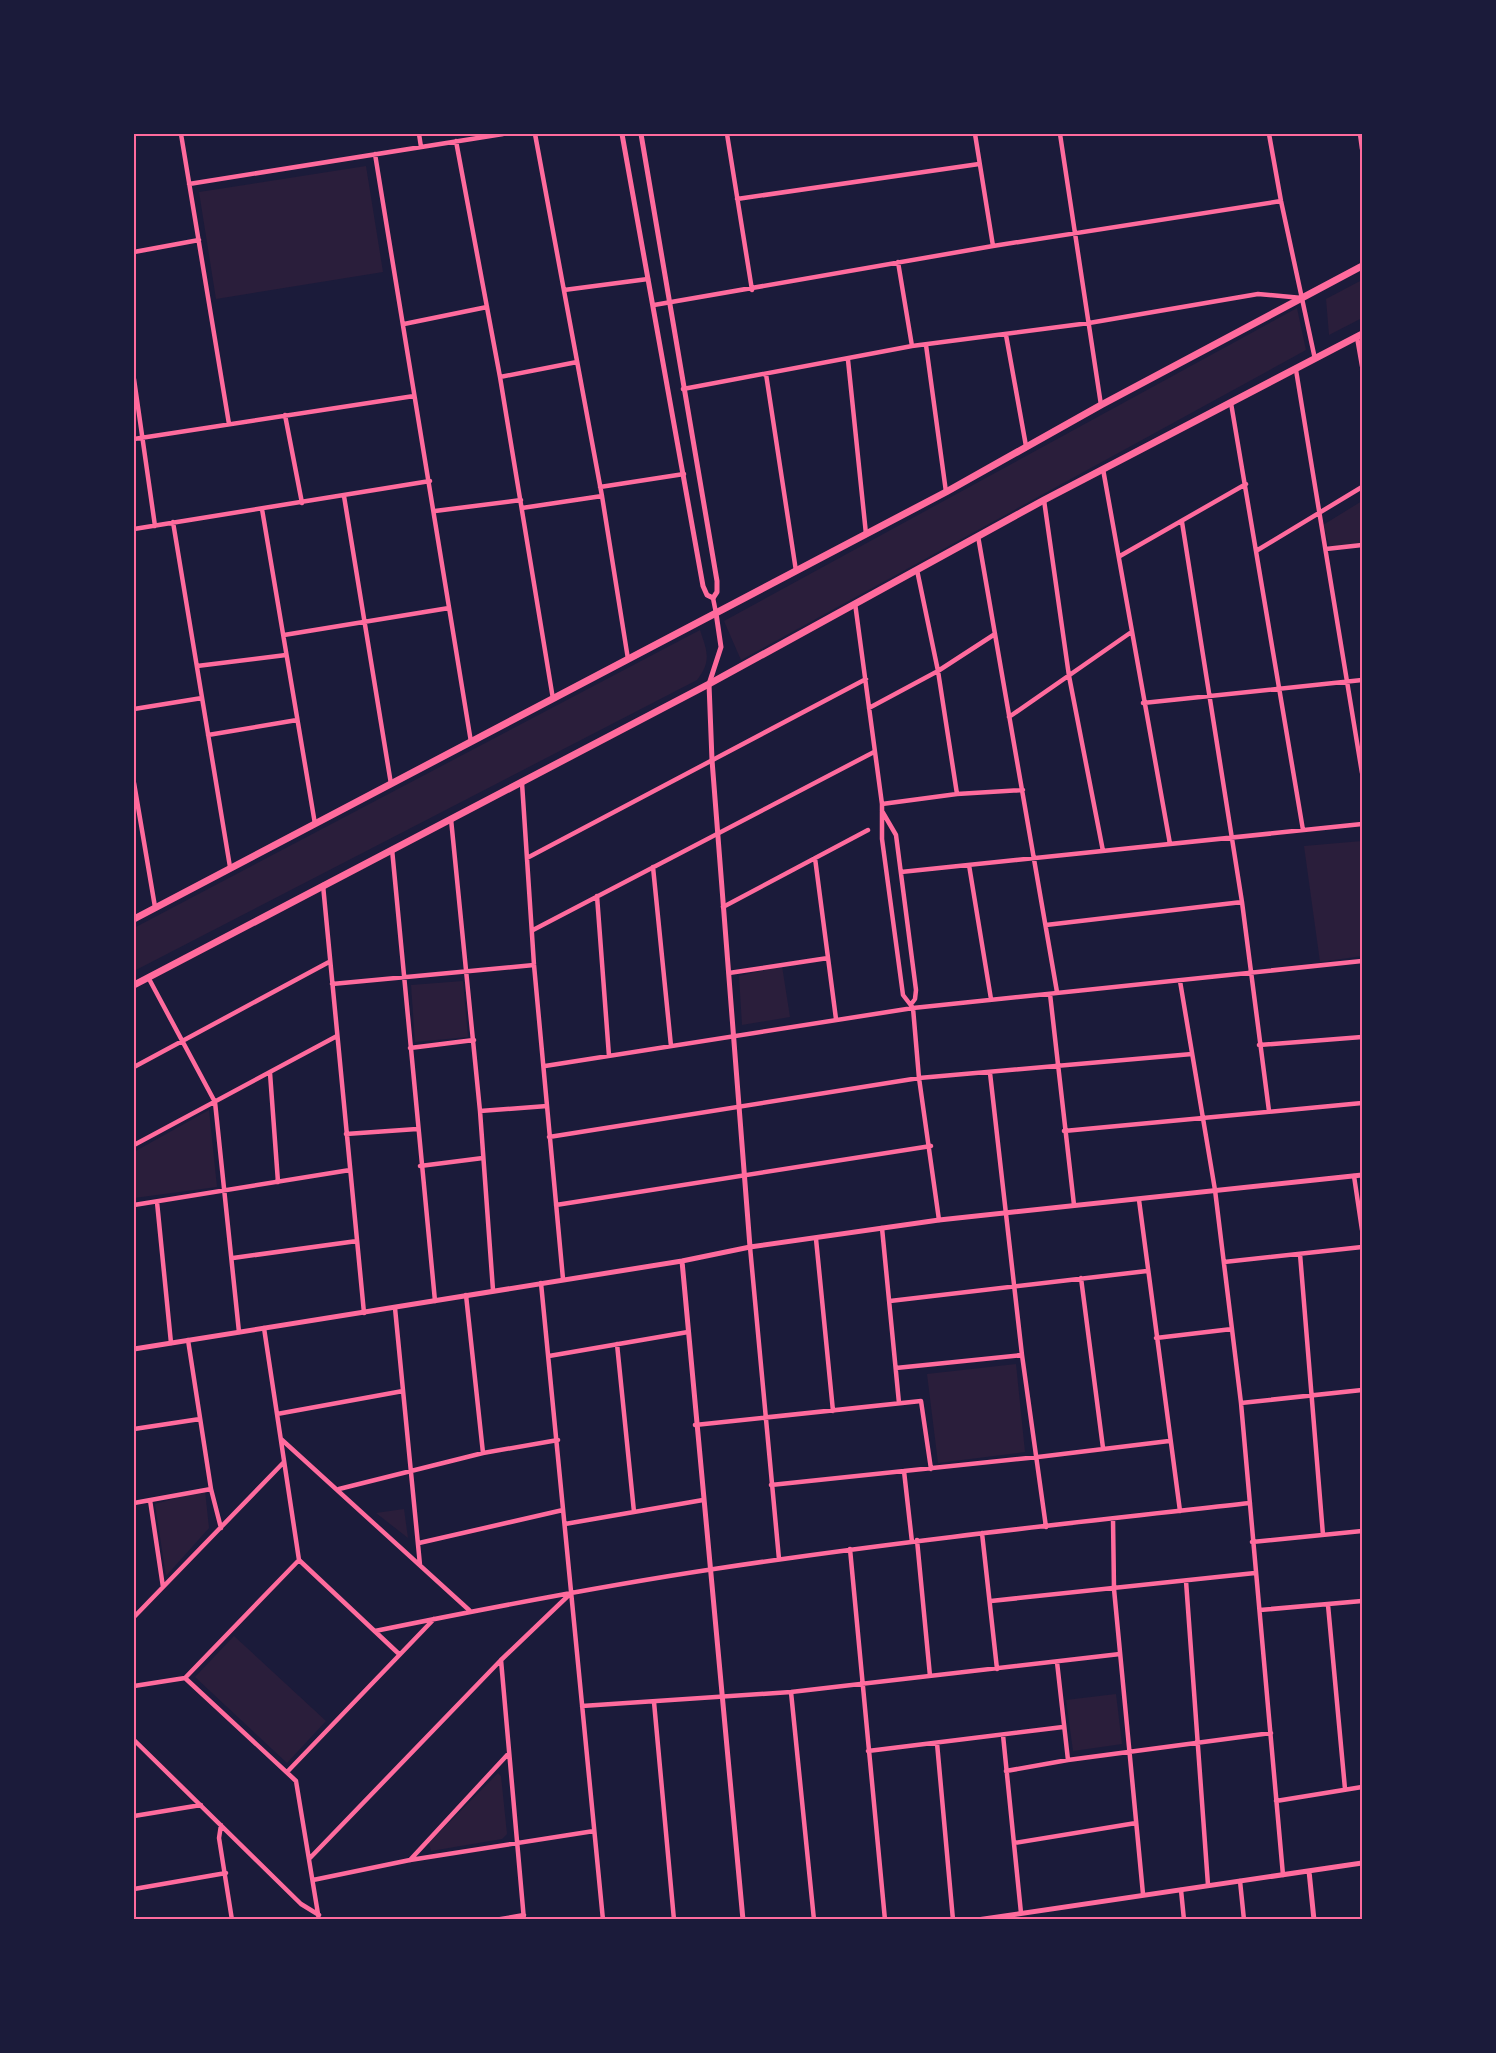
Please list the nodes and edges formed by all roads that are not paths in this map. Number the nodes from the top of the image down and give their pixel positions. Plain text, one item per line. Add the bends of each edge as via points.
1 (181, 134) edge
2 (418, 134) edge
3 (503, 134) edge
4 (535, 134) edge
5 (622, 134) edge
6 (641, 134) edge
7 (727, 134) edge
8 (975, 134) edge
9 (1060, 134) edge
10 (1269, 134) edge
11 (1360, 134) edge
12 (456, 141) junction
13 (421, 147) junction
14 (1362, 149) edge
15 (375, 154) junction
16 (979, 164) junction
17 (189, 184) junction
18 (737, 199) junction
19 (1281, 201) junction
20 (1075, 233) junction
21 (199, 240) junction
22 (993, 246) junction
23 (134, 252) edge
24 (898, 262) junction
25 (1362, 266) edge
26 (648, 279) junction
27 (564, 290) junction
28 (752, 290) junction
29 (1302, 298) junction
30 (668, 303) junction
31 (654, 305) junction
32 (488, 307) junction
33 (1089, 323) junction
34 (404, 324) junction
35 (1006, 335) junction
36 (1360, 335) edge
37 (926, 345) junction
38 (912, 346) junction
39 (1315, 359) junction
40 (848, 360) junction
41 (577, 362) junction
42 (1362, 366) edge
43 (1296, 370) junction
44 (766, 374) junction
45 (500, 377) junction
46 (134, 379) edge
47 (683, 389) junction
48 (414, 396) junction
49 (1231, 403) junction
50 (1101, 405) junction
51 (285, 415) junction
52 (229, 424) junction
53 (142, 437) junction
54 (134, 439) edge
55 (1026, 446) junction
56 (1103, 469) junction
57 (684, 474) junction
58 (429, 481) junction
59 (1246, 484) junction
60 (600, 487) junction
61 (1362, 487) edge
62 (946, 492) junction
63 (344, 496) junction
64 (602, 496) junction
65 (521, 500) junction
66 (1044, 500) junction
67 (302, 503) junction
68 (262, 508) junction
69 (522, 508) junction
70 (435, 512) junction
71 (1318, 512) junction
72 (173, 522) junction
73 (1182, 522) junction
74 (154, 526) junction
75 (134, 530) edge
76 (866, 534) junction
77 (978, 536) junction
78 (1362, 545) edge
79 (1326, 549) junction
80 (1256, 551) junction
81 (1120, 556) junction
82 (916, 570) junction
83 (796, 571) junction
84 (713, 598) junction
85 (855, 603) junction
86 (449, 608) junction
87 (716, 613) junction
88 (365, 621) junction
89 (1130, 633) junction
90 (995, 634) junction
91 (284, 635) junction
92 (286, 655) junction
93 (628, 659) junction
94 (197, 666) junction
95 (938, 671) junction
96 (1069, 676) junction
97 (867, 679) junction
98 (1362, 680) edge
99 (1347, 681) junction
100 (709, 684) junction
101 (1280, 688) junction
102 (1210, 696) junction
103 (202, 698) junction
104 (553, 699) junction
105 (1143, 703) junction
106 (869, 708) junction
107 (134, 709) edge
108 (1009, 717) junction
109 (297, 720) junction
110 (208, 735) junction
111 (471, 742) junction
112 (874, 752) junction
113 (712, 760) junction
114 (1362, 773) edge
115 (134, 783) edge
116 (522, 783) junction
117 (391, 784) junction
118 (1023, 790) junction
119 (957, 794) junction
120 (882, 804) junction
121 (882, 810) junction
122 (451, 819) junction
123 (315, 824) junction
124 (1362, 824) edge
125 (868, 830) dead end
126 (1304, 830) junction
127 (718, 834) junction
128 (1232, 838) junction
129 (1170, 844) junction
130 (392, 849) junction
131 (1103, 851) junction
132 (527, 858) junction
133 (815, 858) junction
134 (1034, 858) junction
135 (969, 865) junction
136 (230, 867) junction
137 (653, 867) junction
138 (901, 872) junction
139 (323, 885) junction
140 (597, 896) junction
141 (1242, 902) junction
142 (154, 907) junction
143 (723, 907) junction
144 (134, 919) edge
145 (1046, 925) junction
146 (533, 930) junction
147 (828, 958) junction
148 (1362, 961) edge
149 (329, 963) junction
150 (534, 964) junction
151 (467, 970) junction
152 (729, 973) junction
153 (1251, 973) junction
154 (148, 977) junction
155 (405, 977) junction
156 (1180, 981) junction
157 (134, 984) edge
158 (332, 984) junction
159 (1057, 992) junction
160 (1050, 994) junction
161 (991, 999) junction
162 (912, 1006) junction
163 (836, 1019) junction
164 (337, 1036) junction
165 (734, 1036) junction
166 (1362, 1036) edge
167 (183, 1040) junction
168 (474, 1040) junction
169 (1259, 1045) junction
170 (671, 1046) junction
171 (410, 1048) junction
172 (1192, 1054) junction
173 (609, 1056) junction
174 (545, 1066) junction
175 (1056, 1066) junction
176 (134, 1067) edge
177 (270, 1073) junction
178 (990, 1073) junction
179 (919, 1078) junction
180 (215, 1102) junction
181 (1362, 1103) edge
182 (547, 1106) junction
183 (740, 1107) junction
184 (480, 1111) junction
185 (1269, 1111) junction
186 (1202, 1120) junction
187 (417, 1130) junction
188 (1065, 1131) junction
189 (346, 1134) junction
190 (549, 1137) junction
191 (134, 1145) edge
192 (931, 1146) junction
193 (483, 1158) junction
194 (420, 1166) junction
195 (350, 1170) junction
196 (745, 1174) junction
197 (1362, 1175) edge
198 (1354, 1176) junction
199 (278, 1182) junction
200 (1215, 1190) junction
201 (225, 1191) junction
202 (1139, 1200) junction
203 (157, 1202) junction
204 (134, 1205) edge
205 (555, 1205) junction
206 (1074, 1205) junction
207 (1005, 1214) junction
208 (939, 1220) junction
209 (882, 1228) junction
210 (1362, 1230) edge
211 (816, 1239) junction
212 (357, 1241) junction
213 (750, 1247) junction
214 (1362, 1247) edge
215 (1299, 1254) junction
216 (233, 1258) junction
217 (682, 1261) junction
218 (1224, 1262) junction
219 (1147, 1271) junction
220 (1081, 1278) junction
221 (563, 1279) junction
222 (541, 1283) junction
223 (1014, 1286) junction
224 (493, 1290) junction
225 (466, 1295) junction
226 (435, 1300) junction
227 (890, 1301) junction
228 (395, 1308) junction
229 (364, 1313) junction
230 (264, 1328) junction
231 (1232, 1329) junction
232 (239, 1332) junction
233 (688, 1332) junction
234 (1156, 1338) junction
235 (188, 1340) junction
236 (171, 1343) junction
237 (618, 1344) junction
238 (134, 1349) edge
239 (1022, 1355) junction
240 (549, 1356) junction
241 (896, 1368) junction
242 (1362, 1390) edge
243 (403, 1391) junction
244 (1310, 1395) junction
245 (899, 1403) junction
246 (1241, 1403) junction
247 (833, 1412) junction
248 (277, 1414) junction
249 (764, 1418) junction
250 (200, 1419) junction
251 (695, 1425) junction
252 (134, 1429) edge
253 (281, 1439) junction
254 (558, 1440) junction
255 (1169, 1441) junction
256 (1103, 1448) junction
257 (483, 1452) junction
258 (1038, 1458) junction
259 (284, 1462) junction
260 (931, 1469) junction
261 (904, 1471) junction
262 (410, 1472) junction
263 (771, 1485) junction
264 (211, 1489) junction
265 (339, 1489) junction
266 (150, 1500) junction
267 (703, 1500) junction
268 (134, 1503) edge
269 (1250, 1503) junction
270 (563, 1510) junction
271 (1180, 1511) junction
272 (634, 1512) junction
273 (1113, 1519) junction
274 (565, 1524) junction
275 (1046, 1527) junction
276 (221, 1528) junction
277 (1362, 1531) edge
278 (982, 1533) junction
279 (1323, 1534) junction
280 (915, 1541) junction
281 (1252, 1542) junction
282 (418, 1543) junction
283 (850, 1549) junction
284 (779, 1559) junction
285 (299, 1560) junction
286 (420, 1565) junction
287 (711, 1569) junction
288 (1256, 1573) junction
289 (1186, 1581) junction
290 (163, 1587) junction
291 (1114, 1589) junction
292 (572, 1592) junction
293 (991, 1601) junction
294 (1362, 1601) edge
295 (1328, 1605) junction
296 (469, 1610) junction
297 (1260, 1610) junction
298 (134, 1617) edge
299 (434, 1619) junction
300 (375, 1631) junction
301 (399, 1654) junction
302 (1120, 1654) junction
303 (501, 1660) junction
304 (1057, 1662) junction
305 (997, 1669) junction
306 (930, 1676) junction
307 (185, 1678) junction
308 (861, 1684) junction
309 (134, 1686) edge
310 (791, 1692) junction
311 (721, 1698) junction
312 (654, 1702) junction
313 (582, 1706) junction
314 (1063, 1727) junction
315 (1271, 1733) junction
316 (1003, 1735) junction
317 (134, 1740) edge
318 (937, 1743) junction
319 (1196, 1743) junction
320 (868, 1751) junction
321 (1130, 1751) junction
322 (509, 1753) junction
323 (1068, 1760) junction
324 (288, 1771) junction
325 (1006, 1771) junction
326 (1362, 1787) edge
327 (1345, 1789) junction
328 (1276, 1801) junction
329 (201, 1804) junction
330 (134, 1816) edge
331 (1136, 1823) junction
332 (221, 1825) junction
333 (594, 1831) junction
334 (1014, 1843) junction
335 (517, 1844) junction
336 (309, 1859) junction
337 (410, 1860) junction
338 (1362, 1863) edge
339 (1309, 1871) junction
340 (226, 1873) junction
341 (1282, 1875) junction
342 (313, 1880) junction
343 (1240, 1881) junction
344 (1208, 1885) junction
345 (134, 1888) edge
346 (1181, 1890) junction
347 (1143, 1894) junction
348 (1021, 1913) junction
349 (524, 1917) edge
350 (319, 1918) edge
351 (232, 1920) edge
352 (495, 1920) edge
353 (603, 1920) edge
354 (674, 1920) edge
355 (743, 1920) edge
356 (814, 1920) edge
357 (885, 1920) edge
358 (953, 1920) edge
359 (976, 1920) edge
360 (1184, 1920) edge
361 (1244, 1920) edge
362 (1314, 1920) edge

1 - 17 street
2 - 13 street
3 - 12 street
4 - 27 street
5 - 26 street
6 - 30 street
7 - 18 street
8 - 16 street
9 - 20 street
10 - 19 street
11 - 14 street
12 - 13 street
12 - 32 street
13 - 15 street
15 - 17 street
15 - 34 street
16 - 18 street
16 - 22 street
17 - 21 street
18 - 28 street
19 - 20 street
19 - 29 street
20 - 22 street
20 - 33 street
21 - 23 street
21 - 52 street
22 - 24 street
24 - 28 street
24 - 38 street
25 - 29 main road
26 - 27 street
26 - 31 street
27 - 41 street
28 - 30 street
29 - 33 street via 1258,294
29 - 39 street
29 - 50 main road
30 - 31 street
30 - 47 street
31 - 57 street
32 - 34 street
32 - 45 street
33 - 35 street
33 - 50 street
34 - 48 street
35 - 37 street
35 - 55 street
36 - 39 main road
36 - 42 street
37 - 38 street
37 - 62 street
38 - 40 street
39 - 43 main road
40 - 44 street
40 - 76 street
41 - 45 street
41 - 60 street
43 - 49 main road
43 - 71 street
44 - 47 street
44 - 83 street
45 - 65 street
46 - 53 street
47 - 84 street via 717,581
48 - 51 street
48 - 58 street
49 - 56 main road
49 - 59 street
50 - 55 main road
51 - 52 street
51 - 67 street
52 - 53 street
53 - 54 street
53 - 74 street
55 - 62 main road
56 - 66 main road
56 - 81 street
57 - 60 street
57 - 84 street via 703,586
58 - 63 street
58 - 70 street
59 - 73 street
59 - 80 street
60 - 64 street
61 - 71 street
62 - 76 main road
63 - 67 street
63 - 88 street
64 - 69 street
64 - 93 street
65 - 69 street
65 - 70 street
66 - 77 main road
66 - 96 street
67 - 68 street
68 - 72 street
68 - 91 street
69 - 104 street
70 - 86 street
71 - 79 street
71 - 80 street
72 - 74 street
72 - 94 street
73 - 81 street
73 - 102 street
74 - 75 street
76 - 83 main road
77 - 82 main road
77 - 90 street
78 - 79 street
79 - 99 street
80 - 101 street
81 - 89 street
82 - 85 main road
82 - 95 street
83 - 87 main road
84 - 87 street
85 - 97 street
85 - 100 main road
86 - 88 street
86 - 111 street
87 - 93 main road
87 - 100 street via 720,654
88 - 91 street
88 - 117 street
89 - 96 street
89 - 105 street
90 - 95 street
90 - 108 street
91 - 92 street
92 - 94 street
92 - 109 street
93 - 104 main road
94 - 103 street
95 - 106 street
95 - 119 street
96 - 108 street
96 - 131 street
97 - 106 street
97 - 113 street
98 - 99 street
99 - 101 street
99 - 114 street
100 - 113 street
100 - 116 main road
101 - 102 street
101 - 126 street
102 - 105 street
102 - 128 street
103 - 107 street
103 - 110 street
104 - 111 main road
105 - 129 street
106 - 112 street
108 - 118 street
109 - 110 street
109 - 123 street
110 - 136 street
111 - 117 main road
112 - 120 street
112 - 127 street
113 - 127 street
113 - 132 street
115 - 142 street
116 - 122 main road
116 - 132 street
117 - 123 main road
118 - 119 street
118 - 134 street
119 - 120 street
120 - 121 street
121 - 138 street via 896,835
121 - 162 street via 882,839 903,994
122 - 130 main road
122 - 151 street
123 - 136 main road
124 - 126 street
125 - 133 street
126 - 128 street
127 - 137 street
127 - 143 street
128 - 129 street
128 - 141 street
129 - 131 street
130 - 139 main road
130 - 155 street
131 - 134 street
132 - 146 street
133 - 143 street
133 - 147 street
134 - 135 street
134 - 145 street
135 - 138 street
135 - 161 street
136 - 142 main road
137 - 140 street
137 - 170 street
138 - 162 street via 916,993
139 - 149 street
139 - 154 main road
140 - 146 street
140 - 173 street
141 - 145 street
141 - 153 street
142 - 144 main road
143 - 152 street
145 - 159 street
146 - 150 street
147 - 152 street
147 - 163 street
148 - 153 street
149 - 158 street
149 - 167 street
150 - 151 street
150 - 174 street
151 - 155 street
151 - 168 street
152 - 165 street
153 - 156 street
153 - 169 street
154 - 157 main road
154 - 167 street
155 - 158 street
155 - 171 street
156 - 159 street
156 - 172 street
158 - 164 street
159 - 160 street
160 - 161 street
160 - 175 street
161 - 162 street
162 - 163 street
162 - 179 street
163 - 165 street
164 - 177 street
164 - 189 street
165 - 170 street
165 - 183 street
166 - 169 street
167 - 176 street
167 - 180 street
168 - 171 street
168 - 184 street
169 - 185 street
170 - 173 street
171 - 187 street
172 - 175 street
172 - 186 street
173 - 174 street
174 - 182 street
175 - 178 street
175 - 188 street
177 - 180 street
177 - 199 street
178 - 179 street
178 - 207 street
179 - 183 street
179 - 192 street
180 - 191 street
180 - 201 street
181 - 185 street
182 - 184 street
182 - 190 street
183 - 190 street
183 - 196 street
184 - 193 street
185 - 186 street
186 - 188 street
186 - 200 street
187 - 189 street
187 - 194 street
188 - 206 street
189 - 195 street
190 - 205 street
192 - 196 street
192 - 208 street
193 - 194 street
193 - 224 street
194 - 226 street
195 - 199 street
195 - 212 street
196 - 205 street
196 - 213 street
197 - 198 street
198 - 200 street
198 - 210 street
199 - 201 street
200 - 202 street
200 - 218 street
201 - 203 street
201 - 216 street
202 - 206 street
202 - 219 street
203 - 204 street
203 - 236 street
205 - 221 street
206 - 207 street
207 - 208 street
207 - 223 street
208 - 209 street
209 - 211 street
209 - 227 street
211 - 213 street
211 - 247 street
212 - 216 street
212 - 229 street
213 - 217 street
213 - 249 street
214 - 215 street
215 - 218 street
215 - 244 street
216 - 232 street
217 - 221 street
217 - 233 street
218 - 231 street
219 - 220 street
219 - 234 street
220 - 223 street
220 - 256 street
221 - 222 street
222 - 224 street
222 - 240 street
223 - 227 street
223 - 239 street
224 - 225 street
225 - 226 street
225 - 257 street
226 - 228 street
227 - 241 street
228 - 229 street
228 - 243 street
229 - 230 street
230 - 232 street
230 - 248 street
231 - 234 street
231 - 246 street
232 - 235 street
233 - 237 street
233 - 251 street
234 - 255 street
235 - 236 street
235 - 250 street
236 - 238 street
237 - 240 street
237 - 272 street
239 - 241 street
239 - 258 street
240 - 254 street
241 - 245 street
242 - 244 street
243 - 248 street
243 - 262 street
244 - 246 street
244 - 279 street
245 - 247 street
245 - 260 street via 921,1401
246 - 269 street
247 - 249 street
248 - 253 street
249 - 251 street
249 - 263 street
250 - 252 street
250 - 264 street
251 - 267 street
253 - 259 street
253 - 265 street
254 - 257 street
254 - 270 street
255 - 256 street
255 - 271 street
256 - 258 street
257 - 262 street
258 - 260 street
258 - 275 street
259 - 276 street
259 - 285 street
260 - 261 street
261 - 263 street
261 - 280 street
262 - 265 street
262 - 282 street
263 - 284 street
264 - 266 street
264 - 276 street
265 - 286 street
266 - 268 street
266 - 290 street
267 - 272 street
267 - 287 street
269 - 271 street
269 - 281 street
270 - 274 street
270 - 282 street
271 - 273 street
272 - 274 street
273 - 275 street
273 - 291 street
274 - 292 street
275 - 278 street
276 - 290 street
277 - 279 street
278 - 280 street
278 - 293 street
279 - 281 street
280 - 283 street
280 - 306 street
281 - 288 street
282 - 286 street
283 - 284 street
283 - 308 street
284 - 287 street
285 - 300 street
285 - 307 street
286 - 296 street
287 - 292 street
287 - 311 street
288 - 289 street
288 - 297 street
289 - 291 street
289 - 319 street
290 - 298 street
291 - 293 street
291 - 302 street
292 - 296 street
292 - 303 street
292 - 313 street
293 - 305 street
294 - 295 street
295 - 297 street
295 - 327 street
296 - 299 street
297 - 315 street
299 - 300 street
299 - 301 street
300 - 301 street
301 - 324 street
302 - 304 street
302 - 321 street
303 - 322 street
303 - 336 street
304 - 305 street
304 - 314 street
305 - 306 street
306 - 308 street
307 - 309 street
307 - 324 street
308 - 310 street
308 - 320 street
310 - 311 street
310 - 356 street
311 - 312 street
311 - 355 street
312 - 313 street
312 - 354 street
313 - 333 street
314 - 316 street
314 - 323 street
315 - 319 street
315 - 328 street
316 - 318 street
316 - 325 street
317 - 329 street
318 - 320 street
318 - 358 street
319 - 321 street
319 - 344 street
320 - 357 street
321 - 323 street
321 - 331 street
322 - 335 street
322 - 337 street
323 - 325 street
324 - 336 street via 296,1781
325 - 334 street
326 - 327 street
327 - 328 street
328 - 341 street
329 - 330 street
329 - 332 street
331 - 334 street
331 - 347 street
332 - 340 street via 219,1838
332 - 350 street
333 - 335 street
333 - 353 street
334 - 348 street
335 - 337 street
335 - 349 street
336 - 342 street
337 - 342 street
338 - 339 street
339 - 341 street
339 - 362 street
340 - 345 street
340 - 351 street
341 - 343 street
342 - 350 street
343 - 344 street
343 - 361 street
344 - 346 street
346 - 347 street
346 - 360 street
347 - 348 street
348 - 359 street
349 - 352 street

